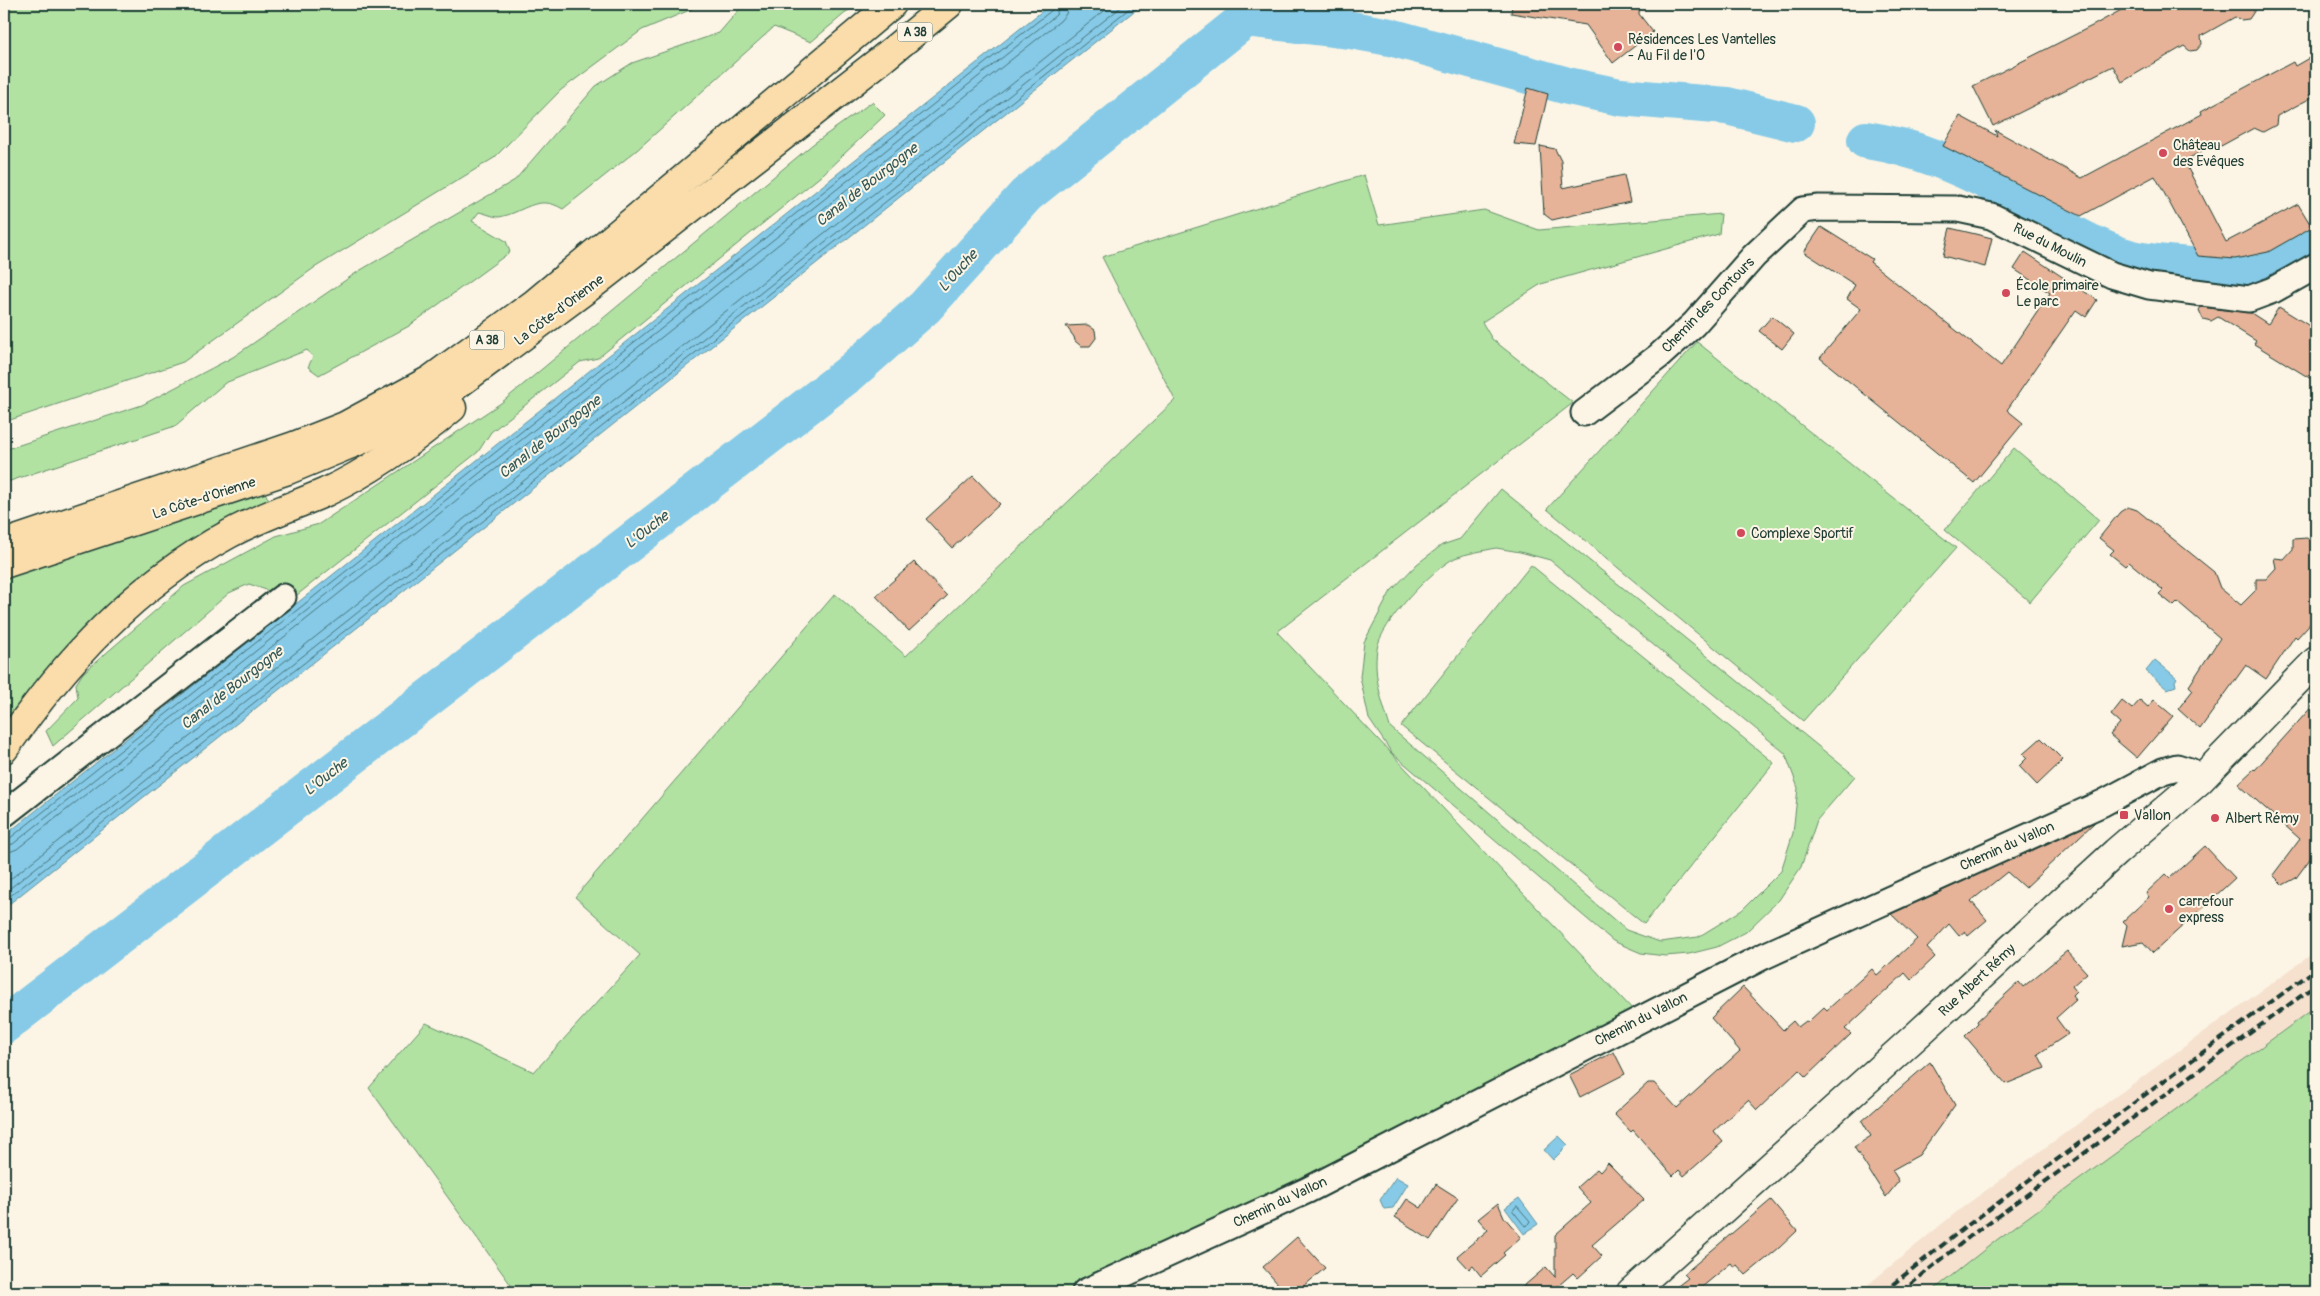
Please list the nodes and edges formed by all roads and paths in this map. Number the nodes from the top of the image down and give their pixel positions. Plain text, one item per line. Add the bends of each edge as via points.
1 (892, 4) edge
2 (949, 4) edge
3 (1803, 210) joint
4 (2316, 266) edge
5 (596, 282) junction
6 (1584, 413) dead end
7 (4, 544) edge
8 (4, 564) edge
9 (283, 597) dead end
10 (2316, 661) edge
11 (4, 749) edge
12 (2200, 780) junction
13 (4, 814) edge
14 (1085, 1292) edge
15 (1631, 1292) edge

1 - 7 highway, La Côte-d'Orienne / A 38 via 535,303 430,380 352,422 294,446
2 - 5 highway, La Côte-d'Orienne / A 38
3 - 4 street, Rue du Moulin via 1958,209 1991,216 2112,275 2149,286 2249,299 2273,290
3 - 6 street, Chemin des Contours via 1754,256 1680,337
5 - 8 highway, La Côte-d'Orienne / A 38 via 454,389 423,409 362,439 288,470
5 - 11 highway via 444,414 378,462 327,491 230,533 152,584 100,629 75,656
9 - 13 street
10 - 12 main road, Rue Albert Rémy
12 - 14 street, Chemin du Vallon via 2177,766 2163,771 2103,804 1764,956 1308,1190
12 - 15 main road, Rue Albert Rémy via 2116,852

